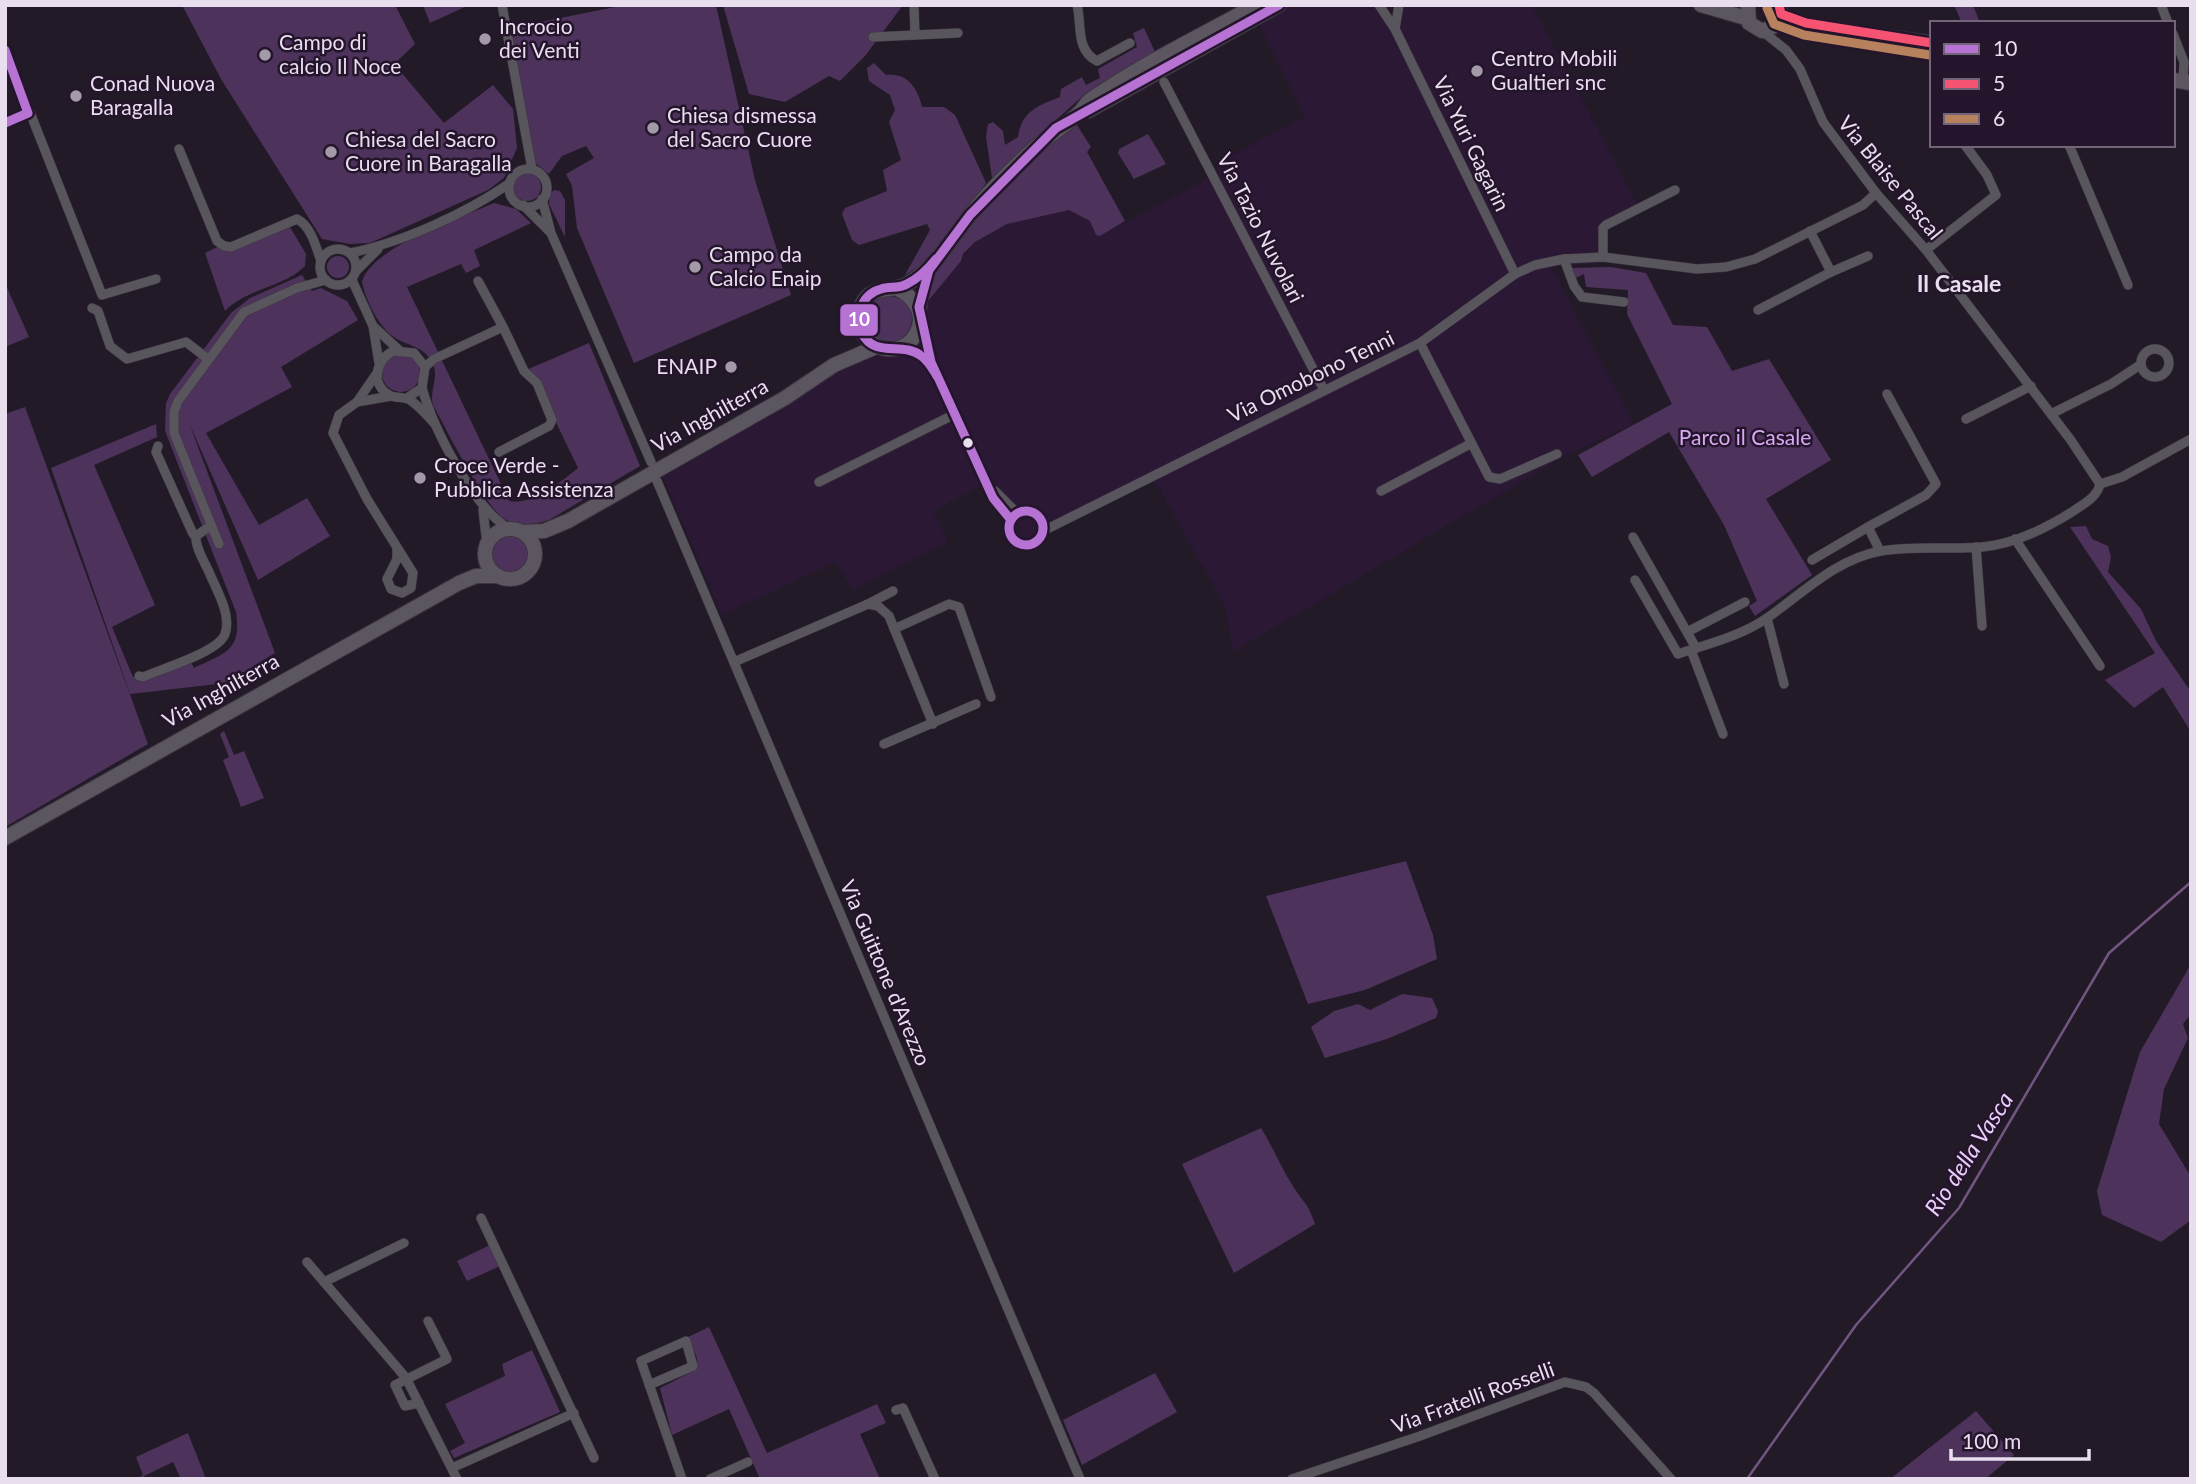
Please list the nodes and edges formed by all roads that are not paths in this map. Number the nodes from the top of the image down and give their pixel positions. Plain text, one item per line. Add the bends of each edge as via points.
1 (502, 5) edge
2 (914, 5) edge
3 (1077, 5) edge
4 (1256, 5) edge
5 (1279, 5) edge
6 (1379, 5) edge
7 (1399, 5) edge
8 (1701, 5) edge
9 (1747, 12) edge
10 (1779, 16) edge
11 (1395, 29) junction
12 (1762, 31) junction
13 (958, 33) dead end
14 (915, 34) junction
15 (873, 37) dead end
16 (2175, 39) edge
17 (1130, 43) dead end
18 (1930, 43) edge
19 (5, 48) edge
20 (1786, 50) junction
21 (1164, 82) dead end
22 (2182, 82) edge
23 (1079, 112) junction
24 (28, 113) junction
25 (5, 123) edge
26 (1966, 147) edge
27 (2070, 147) edge
28 (179, 149) dead end
29 (528, 169) junction
30 (510, 183) junction
31 (1675, 190) dead end
32 (1876, 193) junction
33 (511, 196) junction
34 (488, 198) junction
35 (542, 199) junction
36 (523, 205) junction
37 (1810, 231) junction
38 (551, 233) junction
39 (313, 238) junction
40 (379, 247) junction
41 (331, 250) junction
42 (1926, 250) junction
43 (350, 253) junction
44 (1868, 256) dead end
45 (1603, 257) junction
46 (1564, 259) junction
47 (933, 264) junction
48 (321, 266) junction
49 (1831, 272) junction
50 (1515, 274) junction
51 (354, 276) junction
52 (156, 279) dead end
53 (326, 280) junction
54 (478, 281) dead end
55 (2128, 285) dead end
56 (340, 286) junction
57 (297, 288) junction
58 (895, 288) junction
59 (1624, 302) dead end
60 (362, 307) junction
61 (92, 308) dead end
62 (918, 308) junction
63 (1758, 310) dead end
64 (920, 324) junction
65 (373, 326) junction
66 (503, 327) junction
67 (859, 328) junction
68 (1420, 342) junction
69 (876, 347) junction
70 (901, 347) junction
71 (399, 349) junction
72 (208, 359) junction
73 (422, 362) junction
74 (835, 365) junction
75 (2140, 365) dead end
76 (378, 368) junction
77 (935, 371) junction
78 (2031, 386) junction
79 (422, 388) junction
80 (1324, 390) junction
81 (1887, 394) dead end
82 (391, 396) junction
83 (407, 398) junction
84 (357, 401) junction
85 (956, 414) junction
86 (2051, 414) junction
87 (1966, 419) dead end
88 (434, 422) junction
89 (2191, 439) edge
90 (1470, 444) junction
91 (158, 446) dead end
92 (499, 452) dead end
93 (1557, 454) dead end
94 (651, 461) dead end
95 (657, 481) dead end
96 (819, 482) dead end
97 (2100, 484) junction
98 (1381, 491) dead end
99 (481, 505) junction
100 (1066, 516) junction
101 (1014, 517) junction
102 (1040, 517) junction
103 (568, 521) junction
104 (209, 526) junction
105 (1868, 527) junction
106 (517, 531) junction
107 (1043, 531) junction
108 (196, 536) junction
109 (1633, 537) dead end
110 (2015, 540) junction
111 (219, 544) dead end
112 (1976, 547) junction
113 (486, 548) junction
114 (397, 550) dead end
115 (1881, 551) junction
116 (535, 552) junction
117 (1812, 560) dead end
118 (498, 576) junction
119 (1635, 580) dead end
120 (459, 583) junction
121 (893, 592) dead end
122 (1745, 602) dead end
123 (868, 604) junction
124 (1767, 618) junction
125 (1982, 625) dead end
126 (894, 629) junction
127 (1689, 631) junction
128 (1694, 649) junction
129 (734, 662) junction
130 (2101, 666) dead end
131 (139, 676) dead end
132 (1784, 684) dead end
133 (991, 697) dead end
134 (976, 704) dead end
135 (933, 724) junction
136 (1723, 734) dead end
137 (884, 744) dead end
138 (5, 837) edge
139 (481, 1218) dead end
140 (404, 1243) dead end
141 (307, 1262) dead end
142 (324, 1282) junction
143 (428, 1321) dead end
144 (406, 1378) junction
145 (649, 1385) junction
146 (419, 1403) junction
147 (896, 1410) dead end
148 (574, 1413) junction
149 (594, 1458) dead end
150 (748, 1462) dead end
151 (454, 1473) edge
152 (444, 1479) edge
153 (682, 1479) edge
154 (710, 1479) edge
155 (935, 1479) edge
156 (1080, 1479) edge
157 (1292, 1479) edge
158 (1671, 1479) edge

1 - 29 street
2 - 14 street
3 - 17 street via 1077,31 1090,57 1097,61
4 - 23 main road, Via Inghilterra via 1106,89
5 - 23 main road, Via Inghilterra via 1091,110
6 - 11 street, Via Yuri Gagarin
7 - 11 street
8 - 9 main road
9 - 12 main road via 1752,27
10 - 12 main road
10 - 18 main road
10 - 20 street, Via Blaise Pascal
11 - 50 street, Via Yuri Gagarin
12 - 20 street, Via Blaise Pascal
13 - 14 street
14 - 15 street
16 - 22 street via 2184,62
19 - 24 street
20 - 32 street, Via Blaise Pascal via 1800,69 1823,122
21 - 80 street, Via Tazio Nuvolari
23 - 47 main road, Via Inghilterra via 980,203
24 - 25 street
24 - 52 street via 102,295
26 - 42 street via 1996,195
27 - 55 street
28 - 39 street via 224,246 297,219
29 - 30 street via 514,174
29 - 35 street via 541,174 546,183
30 - 33 street
30 - 34 street
31 - 45 street via 1606,225
32 - 37 street, Via Omobono Tenni via 1863,205
32 - 42 street, Via Blaise Pascal
33 - 34 street
33 - 36 street
34 - 40 street
35 - 36 street
35 - 38 street
36 - 38 street
37 - 45 street, Via Omobono Tenni via 1748,262 1713,268
37 - 49 street
38 - 94 street
39 - 41 street
39 - 48 street
40 - 43 street
40 - 51 street
41 - 43 street
41 - 48 street
42 - 78 street, Via Blaise Pascal
43 - 51 street via 356,261
44 - 49 street
45 - 46 street, Via Omobono Tenni
46 - 50 street, Via Omobono Tenni
46 - 59 street via 1582,297
47 - 58 main road, Via Inghilterra via 905,286
47 - 62 main road, Via Inghilterra via 922,285
48 - 53 street
48 - 57 street
49 - 63 street
50 - 68 street, Via Omobono Tenni
51 - 56 street
51 - 60 street
53 - 56 street
53 - 57 street
54 - 66 street
56 - 60 street
57 - 72 street via 244,312
58 - 62 main road via 905,292
58 - 67 main road, Via Inghilterra via 881,289 864,301 858,314
60 - 65 street
61 - 72 street via 110,346 127,359 186,342
62 - 64 main road, Via Inghilterra
64 - 70 main road
64 - 77 street, Via Omobono Tenni
65 - 71 street
65 - 76 street
66 - 73 street
66 - 92 street via 524,371 537,383 552,420 549,426
67 - 69 main road
67 - 74 main road, Via Inghilterra via 852,346
68 - 80 street, Via Omobono Tenni
68 - 90 street
69 - 70 main road, Via Inghilterra
69 - 74 main road, Via Inghilterra
70 - 77 street, Via Omobono Tenni via 918,353
71 - 73 street
71 - 76 street via 387,354
72 - 104 street via 183,391 173,424
73 - 79 street
74 - 103 main road, Via Inghilterra
75 - 86 street
76 - 82 street via 380,387
76 - 84 street
77 - 85 street, Via Omobono Tenni
78 - 86 street, Via Blaise Pascal
78 - 87 street
79 - 83 street
79 - 88 street
80 - 100 street, Via Omobono Tenni
81 - 105 street via 1936,484 1926,495
82 - 83 street
82 - 84 street
83 - 88 street
84 - 114 street via 339,415 333,433
85 - 96 street
85 - 101 street, Via Omobono Tenni via 993,498
86 - 97 street, Via Blaise Pascal
88 - 99 street
89 - 97 street
90 - 93 street via 1494,479
90 - 98 street
91 - 108 street via 156,452
95 - 129 street, Via Guittone d'Arezzo
97 - 110 street via 2091,499
99 - 106 street via 496,521
99 - 113 street via 487,524
100 - 102 street, Via Omobono Tenni
100 - 107 street, Via Omobono Tenni
101 - 102 street, Via Omobono Tenni via 1026,510
101 - 107 street, Via Omobono Tenni via 1009,531 1021,544 1037,541
102 - 107 street
103 - 106 main road, Via Inghilterra via 544,531
103 - 116 main road, Via Inghilterra
104 - 108 street
104 - 111 street
105 - 115 street
105 - 117 street
106 - 113 main road, Via Inghilterra via 496,533
106 - 116 main road via 534,544
108 - 131 street via 221,601 226,634 206,650
109 - 127 street
110 - 112 street
110 - 130 street
112 - 115 street
112 - 125 street
113 - 118 main road via 488,565
113 - 120 main road, Via Inghilterra
115 - 124 street via 1824,576
116 - 118 main road, Via Inghilterra via 533,565 524,575
118 - 120 main road, Via Inghilterra via 476,576
119 - 128 street via 1678,654
120 - 138 main road, Via Inghilterra
121 - 123 street
122 - 127 street
123 - 126 street via 889,616
123 - 129 street
124 - 128 street
124 - 132 street
126 - 133 street via 949,604 959,607
126 - 135 street
127 - 128 street
128 - 136 street
129 - 156 street, Via Guittone d'Arezzo
134 - 135 street
135 - 137 street
139 - 148 street
140 - 142 street
141 - 142 street
142 - 144 street
143 - 144 street via 447,1359
144 - 146 street
144 - 146 street via 395,1385 403,1404 409,1408
145 - 145 street via 641,1361 686,1340 693,1366
145 - 153 street
146 - 151 street
147 - 155 street via 903,1408
148 - 149 street
148 - 151 street
150 - 154 street
151 - 152 street
157 - 158 street, Via Fratelli Rosselli via 1565,1382 1594,1394

